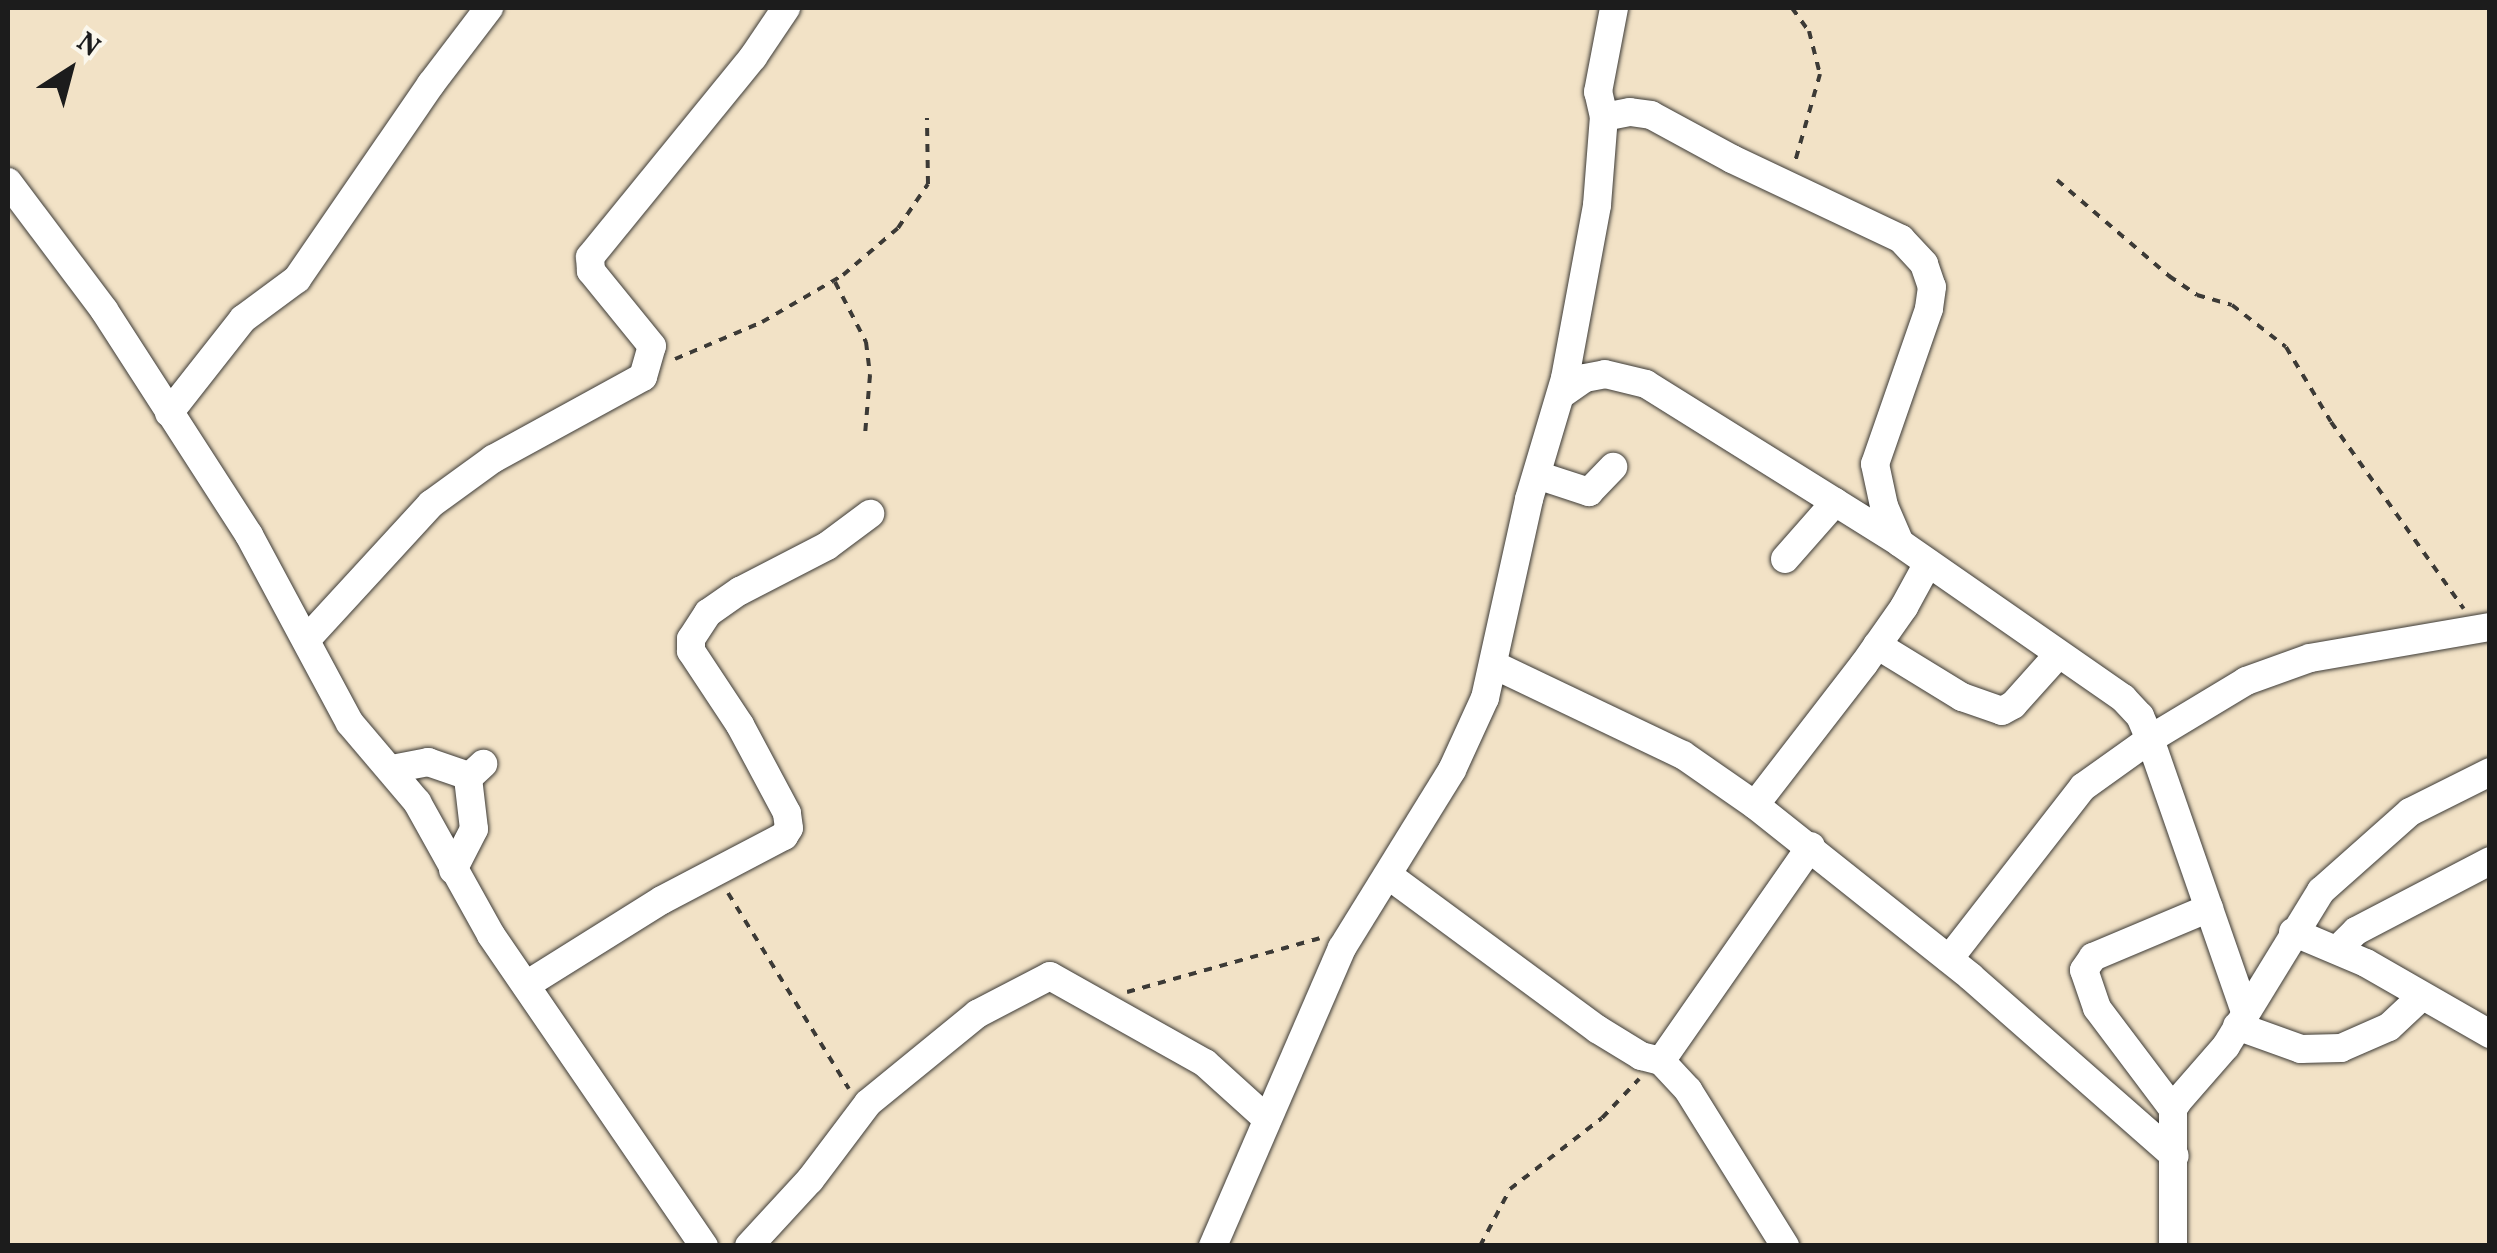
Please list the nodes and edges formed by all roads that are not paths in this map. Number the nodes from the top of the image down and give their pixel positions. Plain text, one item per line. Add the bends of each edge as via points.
1 (488, 8) edge
2 (786, 8) edge
3 (1614, 8) edge
4 (1604, 117) junction
5 (8, 182) edge
6 (1562, 394) junction
7 (169, 413) junction
8 (1613, 467) dead end
9 (1538, 475) junction
10 (1834, 502) junction
11 (870, 514) dead end
12 (1900, 543) junction
13 (1786, 559) dead end
14 (1928, 563) junction
15 (2484, 628) edge
16 (306, 640) junction
17 (1877, 645) junction
18 (2058, 656) junction
19 (1494, 664) junction
20 (2150, 739) junction
21 (392, 769) junction
22 (2490, 772) edge
23 (1754, 804) junction
24 (1811, 846) junction
25 (2490, 861) edge
26 (453, 870) junction
27 (1388, 876) junction
28 (2209, 908) junction
29 (2293, 932) junction
30 (2337, 950) junction
31 (1949, 959) junction
32 (526, 984) junction
33 (2422, 996) junction
34 (2241, 1019) junction
35 (2490, 1034) edge
36 (1658, 1060) junction
37 (2174, 1109) junction
38 (1268, 1119) junction
39 (2175, 1156) junction
40 (704, 1246) edge
41 (750, 1246) edge
42 (1214, 1246) edge
43 (1785, 1246) edge
44 (2174, 1246) edge

1 - 7 street via 298,279 244,319
2 - 16 street via 590,257 591,271 652,346 650,367 636,384 493,459 432,504
3 - 4 street via 1598,92
4 - 6 street via 1596,205
4 - 12 street via 1651,115 1901,239 1924,264 1932,287 1924,326 1875,464
5 - 7 street via 104,310
6 - 9 street
6 - 10 street via 1605,374 1646,384
7 - 16 street via 249,534
8 - 9 street via 1588,492
9 - 19 street
10 - 12 street
10 - 13 street
11 - 32 street via 708,613 691,639 690,651 769,777 789,828
12 - 14 street
14 - 17 street
14 - 18 street
15 - 20 street via 2310,658 2246,681
16 - 21 street via 350,723
17 - 18 street via 1962,697 2002,711
17 - 23 street
18 - 20 street via 2123,698
19 - 23 street via 1667,746
19 - 27 street via 1486,698 1452,770
20 - 28 street
20 - 31 street via 2083,787
21 - 26 street
21 - 26 street via 428,762 476,770 474,829
22 - 29 street via 2410,812 2341,870
23 - 24 street
24 - 31 street
24 - 36 street
25 - 30 street via 2356,932
26 - 32 street
27 - 36 street via 1597,1029
27 - 38 street via 1311,1012
28 - 34 street
28 - 37 street via 2085,965 2098,1008
29 - 30 street
29 - 34 street
30 - 33 street
31 - 39 street
32 - 40 street
33 - 34 street via 2389,1027 2341,1048 2301,1049
33 - 35 street
34 - 37 street
36 - 43 street via 1688,1090
37 - 39 street
38 - 41 street via 1206,1064 1050,976 937,1044 861,1111
38 - 42 street
39 - 44 street

